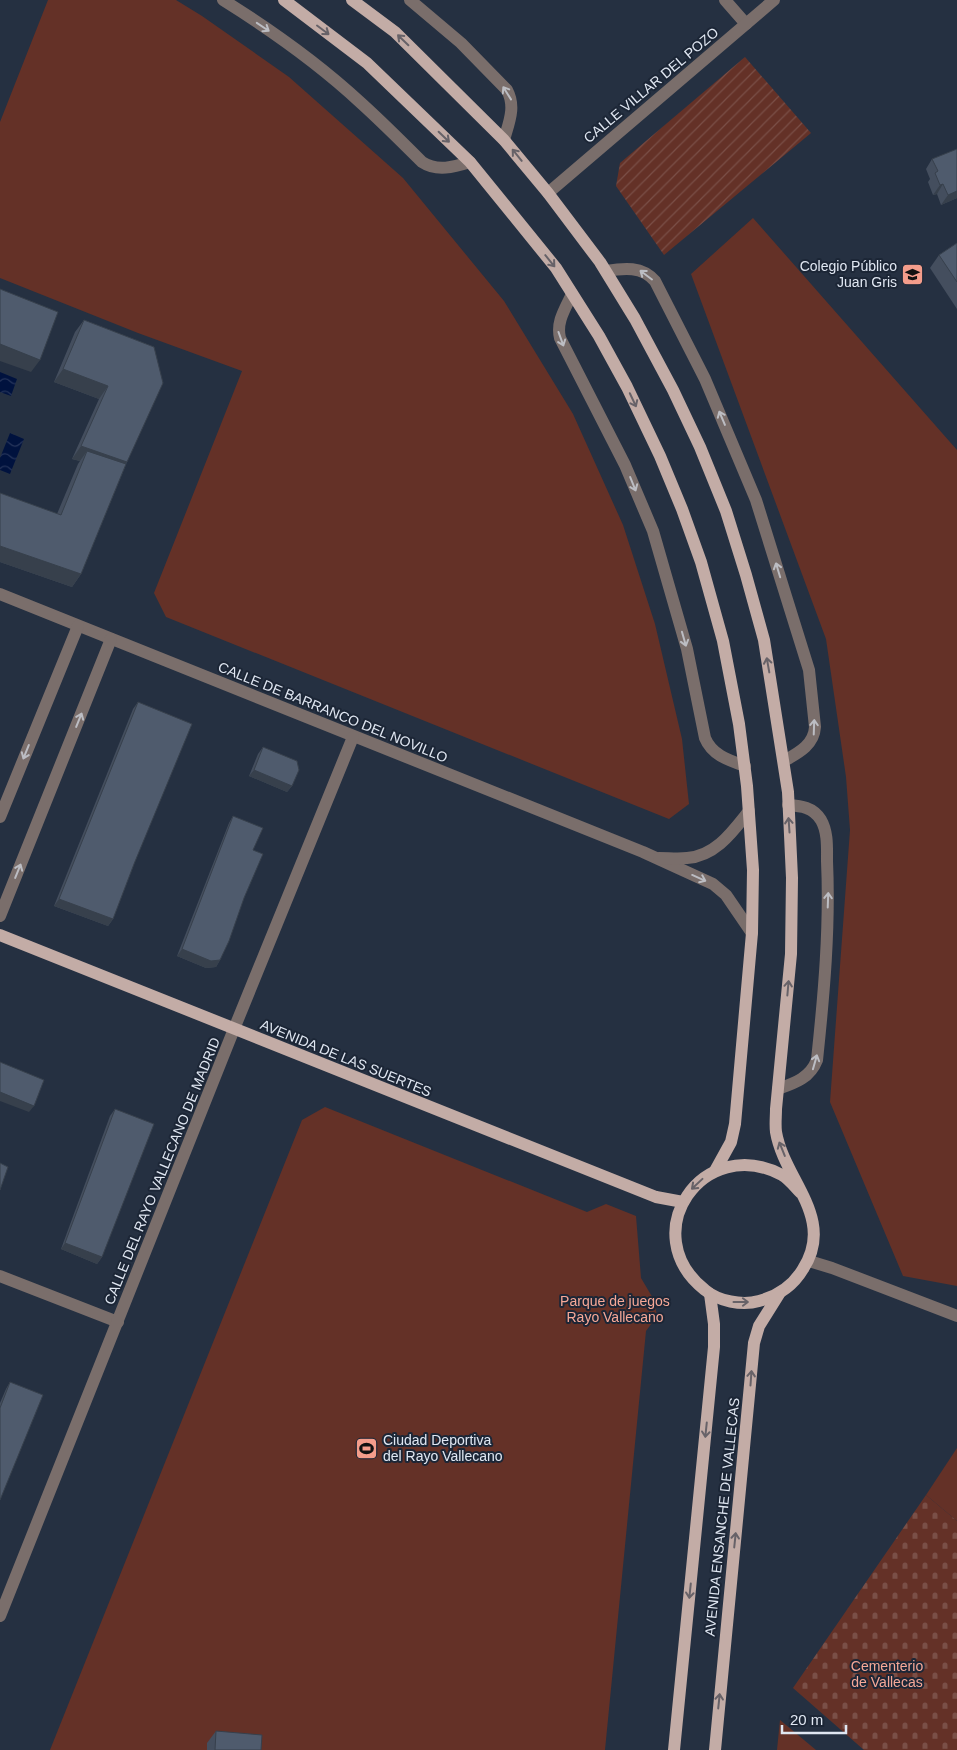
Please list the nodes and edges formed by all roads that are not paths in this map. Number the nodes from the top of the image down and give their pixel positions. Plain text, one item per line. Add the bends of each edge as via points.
1 (223, 0) edge
2 (284, 0) edge
3 (352, 0) edge
4 (410, 0) edge
5 (725, 0) edge
6 (774, 0) edge
7 (746, 24) junction
8 (504, 140) junction
9 (470, 162) junction
10 (548, 193) junction
11 (606, 271) junction
12 (572, 294) junction
13 (0, 594) edge
14 (78, 626) junction
15 (111, 639) junction
16 (353, 736) junction
17 (784, 761) junction
18 (745, 766) junction
19 (788, 805) junction
20 (749, 810) junction
21 (0, 817) edge
22 (654, 858) junction
23 (0, 916) edge
24 (752, 933) junction
25 (0, 935) edge
26 (234, 1029) junction
27 (778, 1089) junction
28 (715, 1170) junction
29 (801, 1193) junction
30 (682, 1202) junction
31 (809, 1261) junction
32 (0, 1276) edge
33 (710, 1294) junction
34 (779, 1294) junction
35 (957, 1316) edge
36 (118, 1322) junction
37 (0, 1616) edge
38 (674, 1750) edge
39 (715, 1750) edge

1 -> 9 street via 320,68 422,162 438,168
2 -> 9 main road, AVENIDA ENSANCHE DE VALLECAS via 366,63
8 -> 3 main road, AVENIDA ENSANCHE DE VALLECAS via 394,32
8 -> 4 street via 512,111 512,99 507,90 461,43
5 - 7 street
6 - 7 street, CALLE VILLAR DEL POZO
7 - 10 street, CALLE VILLAR DEL POZO
10 -> 8 main road, AVENIDA ENSANCHE DE VALLECAS
9 -> 12 main road, AVENIDA ENSANCHE DE VALLECAS via 556,268
10 - 11 main road, AVENIDA ENSANCHE DE VALLECAS
17 -> 11 main road, AVENIDA ENSANCHE DE VALLECAS via 764,640 726,510 673,390 636,319
17 -> 11 street via 803,750 815,734 809,670 756,500 705,379 649,274 623,268
12 -> 18 main road, AVENIDA ENSANCHE DE VALLECAS via 627,386 682,509 701,562 720,632
12 -> 18 street via 560,320 560,338 626,465 653,531 687,649 705,738 714,752
13 - 14 street, CALLE DE BARRANCO DEL NOVILLO
14 - 15 street, CALLE DE BARRANCO DEL NOVILLO
14 -> 21 street
15 - 16 street, CALLE DE BARRANCO DEL NOVILLO
23 -> 15 street
16 - 22 street, CALLE DE BARRANCO DEL NOVILLO
16 - 26 street, CALLE DEL RAYO VALLECANO DE MADRID
17 - 19 main road, AVENIDA ENSANCHE DE VALLECAS
18 - 20 main road, AVENIDA ENSANCHE DE VALLECAS
27 -> 19 main road, AVENIDA ENSANCHE DE VALLECAS via 792,917
27 -> 19 street via 806,1076 817,1060 827,946 826,832 821,819 812,811
20 - 22 street, CALLE DE BARRANCO DEL NOVILLO via 727,838 710,851 687,858
20 - 24 main road, AVENIDA ENSANCHE DE VALLECAS via 753,870
22 -> 24 street, CALLE DE BARRANCO DEL NOVILLO via 720,889
24 - 28 main road, AVENIDA ENSANCHE DE VALLECAS via 735,1124 731,1142
25 - 26 main road, AVENIDA DE LAS SUERTES
26 - 30 main road, AVENIDA DE LAS SUERTES via 656,1198
26 - 36 street, CALLE DEL RAYO VALLECANO DE MADRID
29 -> 27 main road, AVENIDA ENSANCHE DE VALLECAS via 776,1132
28 - 29 main road, AVENIDA ENSANCHE DE VALLECAS via 738,1164 762,1166 784,1176
28 -> 30 main road, AVENIDA ENSANCHE DE VALLECAS via 696,1184
29 - 31 main road, AVENIDA ENSANCHE DE VALLECAS via 810,1209 814,1226 814,1244
30 - 33 main road, AVENIDA ENSANCHE DE VALLECAS via 675,1222 675,1243 681,1263 693,1281
31 - 34 main road, AVENIDA ENSANCHE DE VALLECAS via 797,1280
31 - 35 street
32 - 36 street
33 -> 34 main road, AVENIDA ENSANCHE DE VALLECAS via 732,1302 756,1302
33 -> 38 main road, AVENIDA ENSANCHE DE VALLECAS via 714,1347
39 -> 34 main road, AVENIDA ENSANCHE DE VALLECAS via 754,1343 758,1326
36 - 37 street, CALLE DEL RAYO VALLECANO DE MADRID

